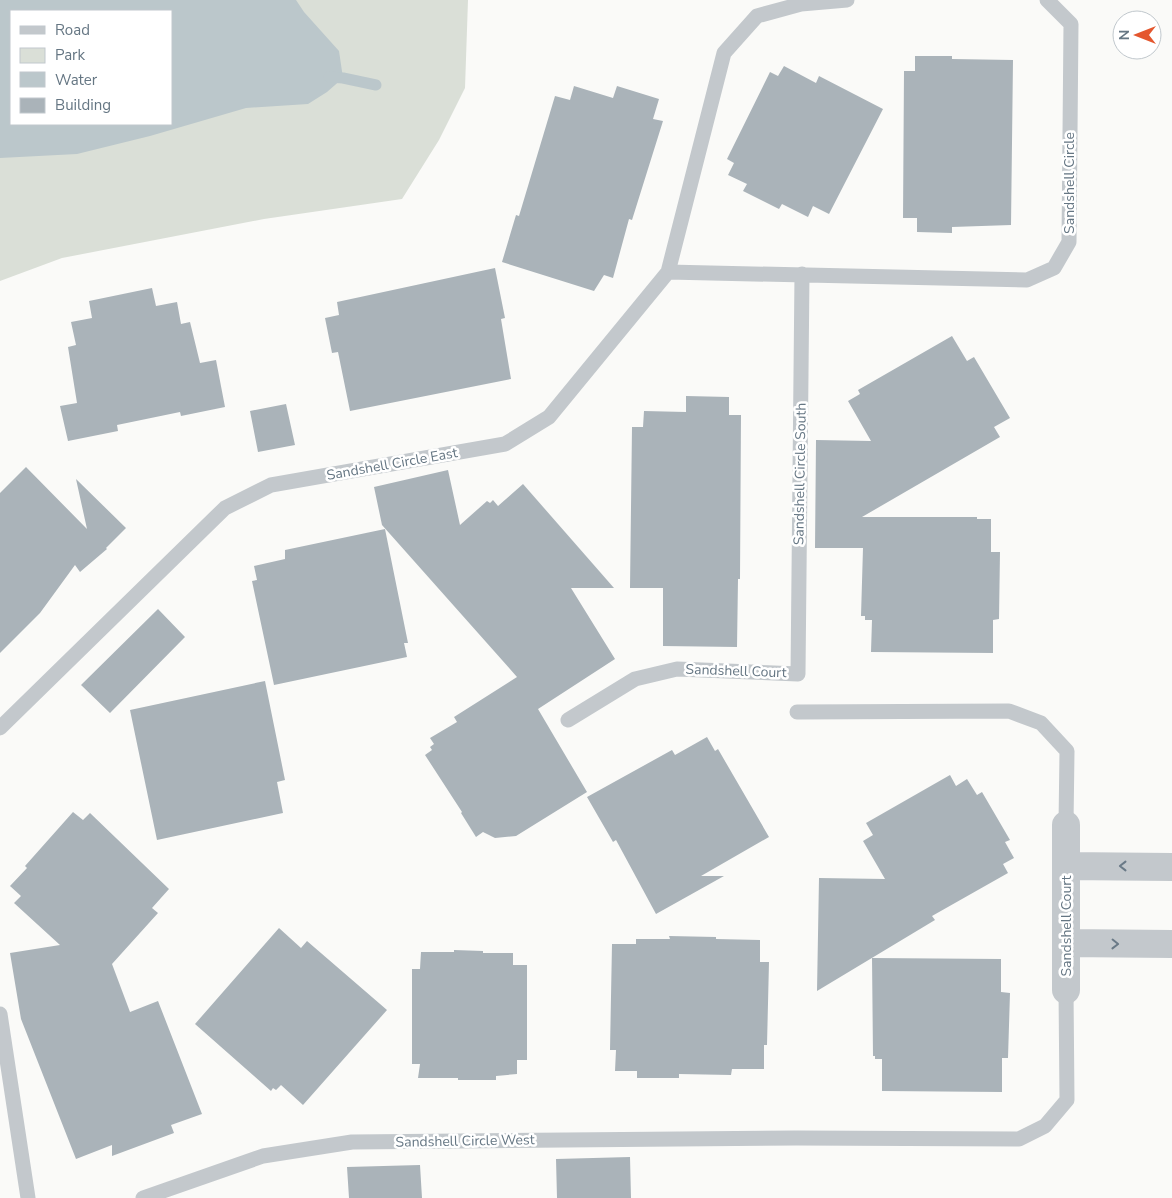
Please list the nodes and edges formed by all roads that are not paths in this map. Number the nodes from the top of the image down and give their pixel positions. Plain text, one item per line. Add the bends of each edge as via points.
1 (848, 0) edge
2 (1047, 0) edge
3 (668, 272) junction
4 (802, 274) junction
5 (798, 674) joint
6 (797, 712) dead end
7 (568, 720) dead end
8 (0, 728) edge
9 (1066, 825) joint
10 (1066, 866) junction
11 (1172, 867) edge
12 (1066, 943) junction
13 (1172, 944) edge
14 (1066, 990) joint
15 (0, 1014) edge
16 (796, 1138) joint
17 (28, 1198) edge
18 (143, 1198) edge

1 - 3 lane via 801,4 757,16 724,53
2 - 4 lane, Sandshell Circle via 1071,24 1069,242 1054,268 1027,280
3 - 4 lane
3 - 8 lane, Sandshell Circle East via 549,417 505,444 271,485 225,508
4 - 5 lane, Sandshell Circle South
5 - 7 lane, Sandshell Court via 677,669 635,679
6 - 9 lane, Sandshell Court via 1009,711 1041,723 1067,751
9 - 10 street, Sandshell Court
11 -> 10 street
10 - 12 street, Sandshell Court
12 -> 13 street
12 - 14 street, Sandshell Court
14 - 16 lane, Sandshell Court via 1067,1100 1045,1126 1019,1140
15 - 17 lane
16 - 18 lane, Sandshell Circle West via 352,1142 263,1156

